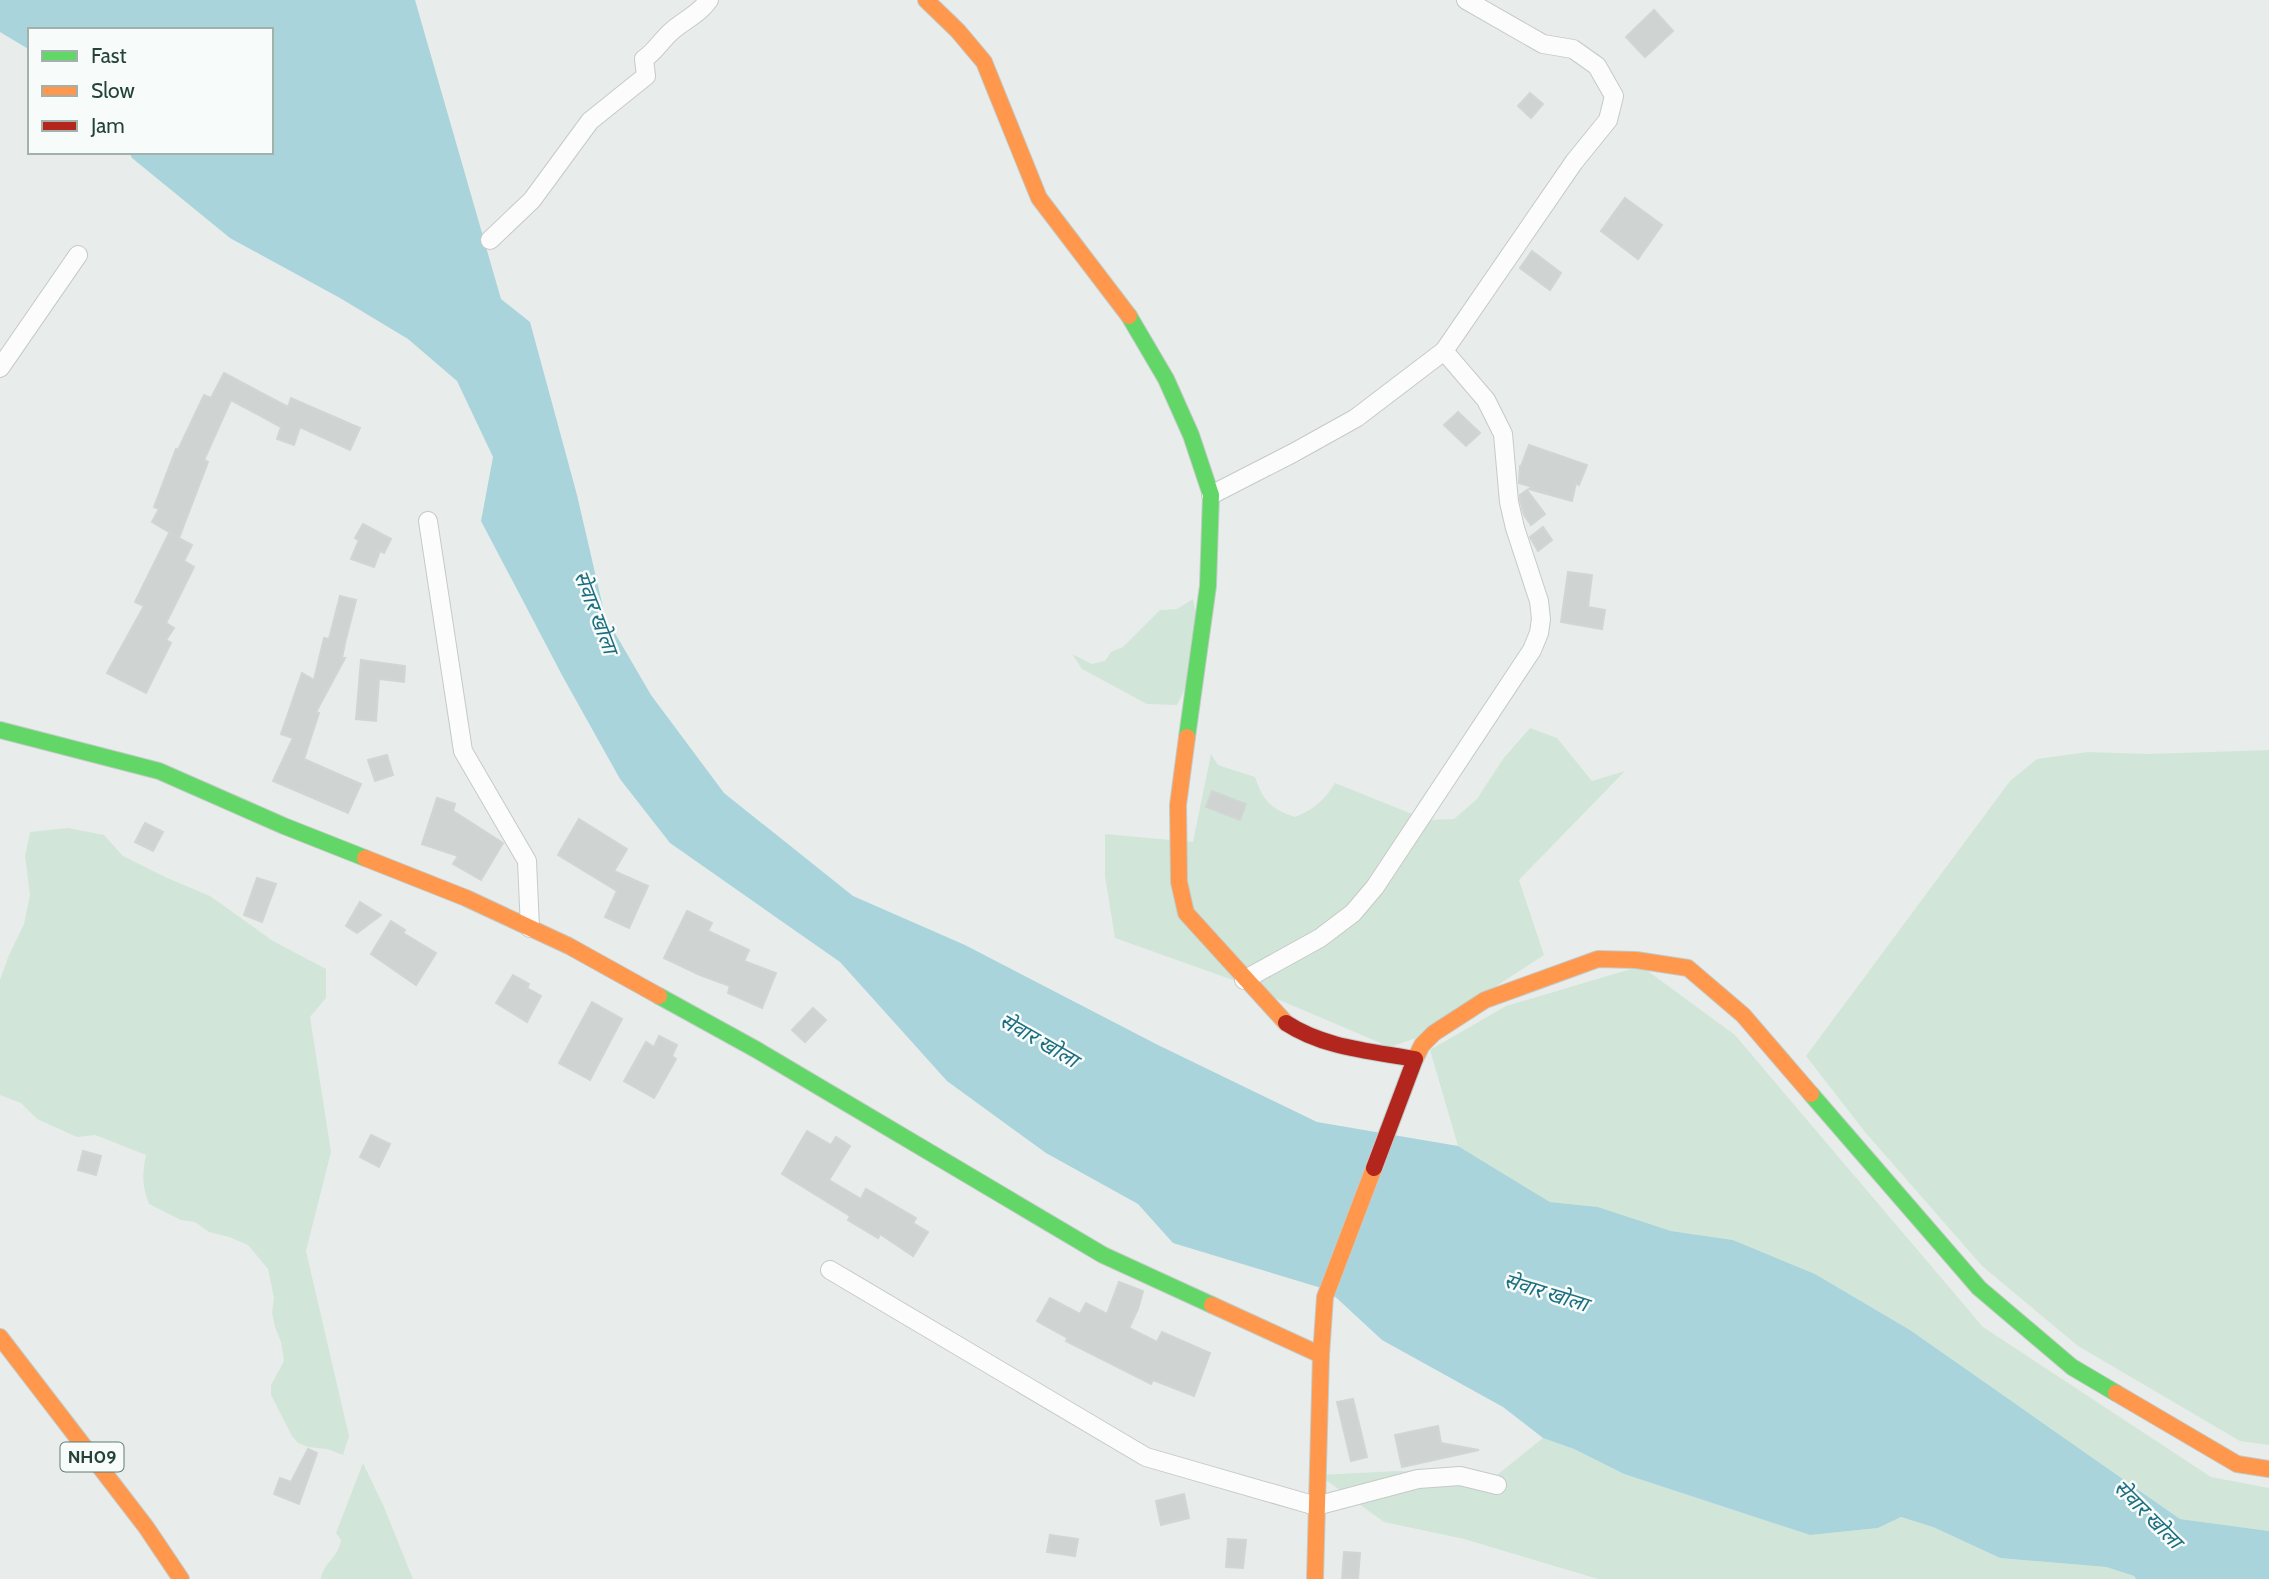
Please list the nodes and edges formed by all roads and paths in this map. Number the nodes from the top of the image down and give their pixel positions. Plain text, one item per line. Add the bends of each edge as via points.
1 (709, 0) edge
2 (926, 0) edge
3 (1466, 0) edge
4 (490, 240) dead end
5 (78, 255) dead end
6 (1444, 351) junction
7 (0, 368) edge
8 (1211, 495) junction
9 (428, 521) dead end
10 (0, 730) edge
11 (530, 928) junction
12 (1244, 980) junction
13 (1415, 1059) junction
14 (830, 1269) dead end
15 (0, 1337) edge
16 (1321, 1355) junction
17 (2269, 1469) edge
18 (1497, 1485) dead end
19 (1316, 1506) junction
20 (181, 1579) edge
21 (1315, 1579) edge

1 - 4 street via 644,59 646,76 590,121 531,200
2 - 8 street via 984,62 1039,198 1128,314 1166,379
3 - 6 street via 1543,44 1573,49 1597,66 1614,96 1608,120
5 - 7 street
6 - 8 street via 1356,418
6 - 12 street via 1486,400 1503,434 1509,502 1539,601 1539,634 1375,887 1353,913 1320,938
8 - 12 street via 1208,586 1178,804 1179,882 1186,914
9 - 11 street via 463,751 527,861
10 - 11 street via 159,771
11 - 16 street via 757,1050 1104,1255
12 - 13 street via 1281,1020 1304,1035
13 - 16 street via 1325,1297
13 - 17 street via 1434,1032 1485,1000 1598,959 1688,968 1743,1015 1989,1297 2072,1367 2237,1464
14 - 19 street via 1146,1457
15 - 20 street, NH09
16 - 19 street
18 - 19 street via 1460,1476 1418,1479
19 - 21 street

